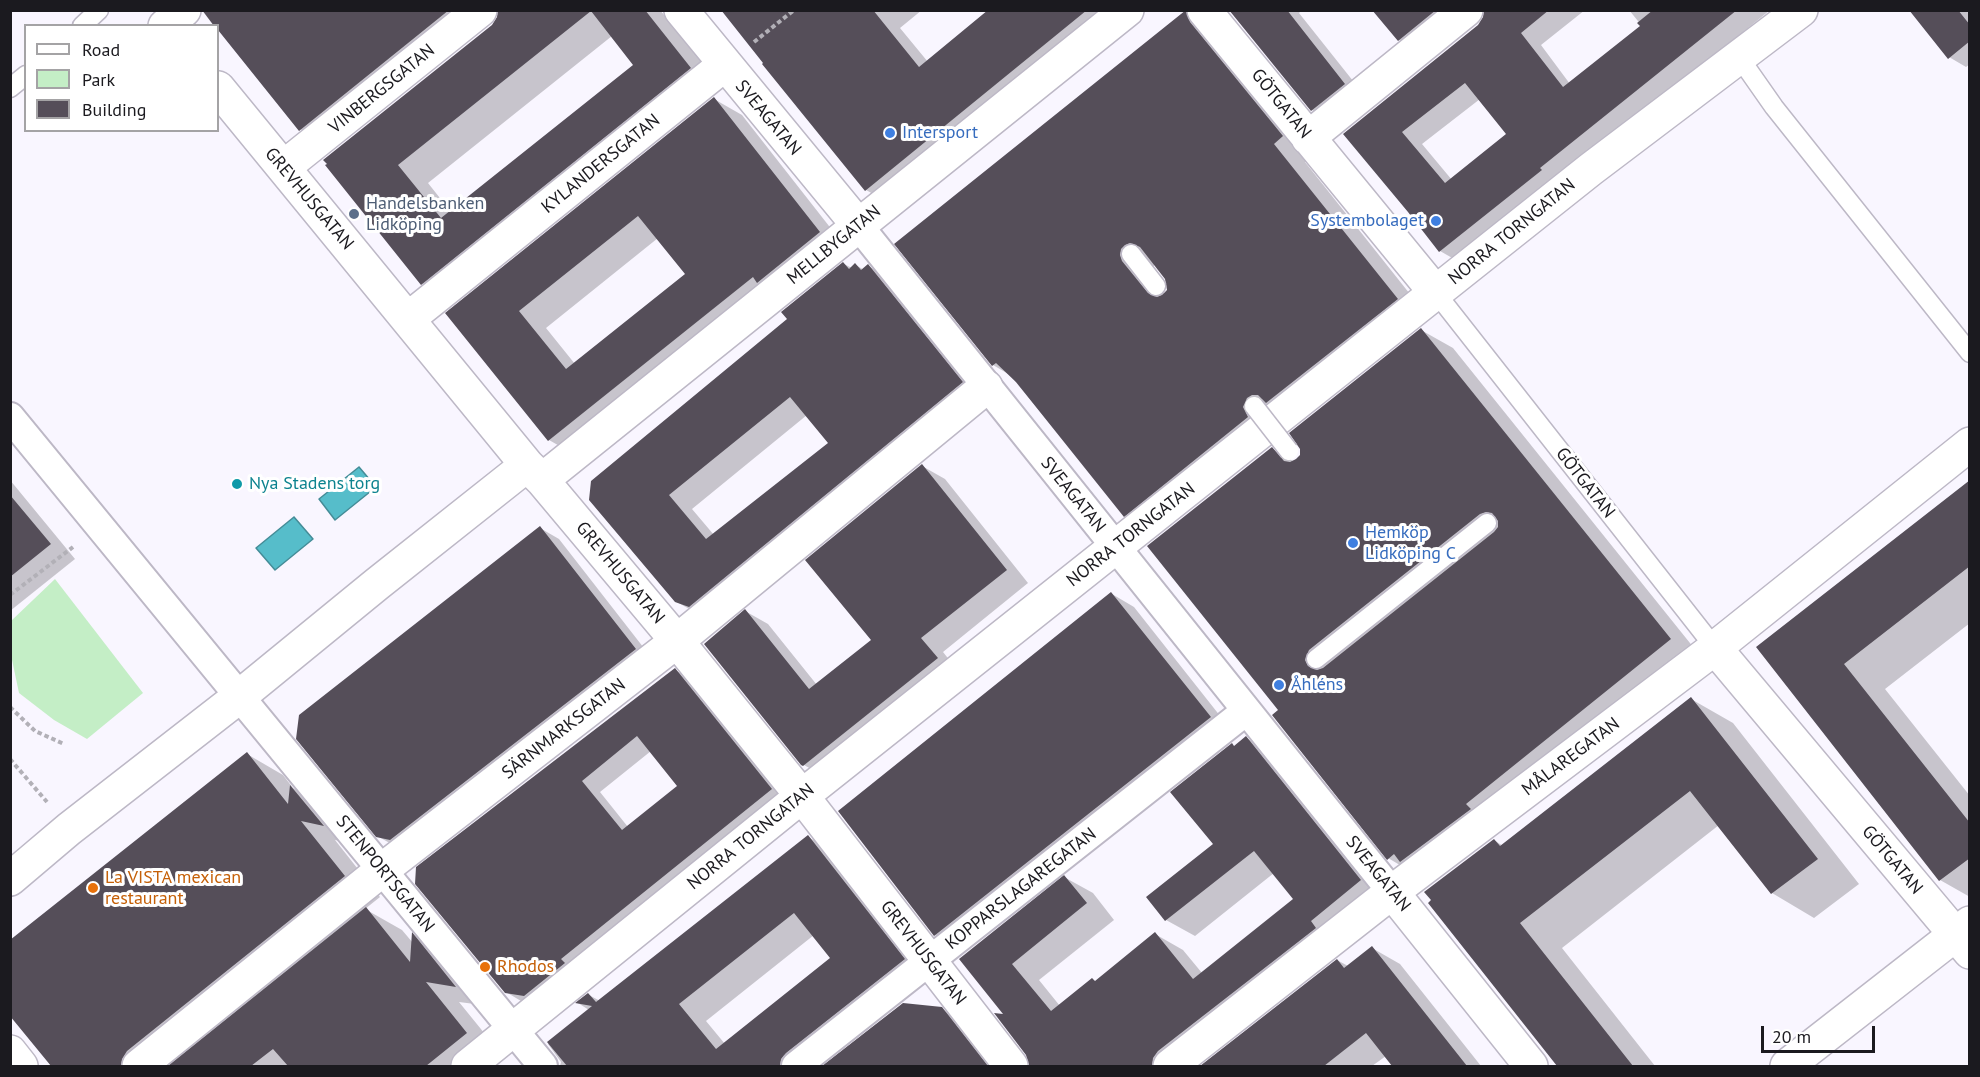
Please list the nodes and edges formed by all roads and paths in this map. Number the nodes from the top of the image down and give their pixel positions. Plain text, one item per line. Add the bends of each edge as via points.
1 (99, 10) edge
2 (153, 10) edge
3 (184, 10) edge
4 (480, 10) edge
5 (681, 10) edge
6 (794, 10) edge
7 (1126, 10) edge
8 (1204, 10) edge
9 (1466, 10) edge
10 (1800, 10) edge
11 (84, 24) edge
12 (164, 24) edge
13 (167, 24) edge
14 (1738, 57) junction
15 (724, 65) junction
16 (24, 77) edge
17 (10, 88) edge
18 (219, 89) edge
19 (1308, 138) junction
20 (284, 167) junction
21 (858, 225) junction
22 (1131, 254) dead end
23 (1156, 286) dead end
24 (1436, 293) junction
25 (408, 319) junction
26 (1970, 353) edge
27 (986, 387) junction
28 (1254, 406) dead end
29 (10, 417) edge
30 (1970, 444) edge
31 (1288, 451) dead end
32 (534, 472) junction
33 (1486, 523) dead end
34 (100, 526) junction
35 (1115, 547) junction
36 (10, 596) edge
37 (677, 641) junction
38 (1715, 648) junction
39 (1316, 658) dead end
40 (233, 689) junction
41 (10, 707) edge
42 (1246, 711) junction
43 (64, 744) dead end
44 (10, 759) edge
45 (802, 796) junction
46 (69, 829) junction
47 (382, 870) junction
48 (10, 879) edge
49 (1392, 892) junction
50 (1965, 937) edge
51 (929, 962) junction
52 (513, 1030) junction
53 (10, 1052) edge
54 (21, 1066) edge
55 (138, 1066) edge
56 (468, 1066) edge
57 (543, 1066) edge
58 (796, 1066) edge
59 (1011, 1066) edge
60 (1170, 1066) edge
61 (1531, 1066) edge
62 (1787, 1066) edge

1 - 11 lane
2 - 12 street
3 - 13 street
4 - 20 street, VINBERGSGATAN
5 - 15 street, SVEAGATAN
6 - 15 path
7 - 21 street, MELLBYGATAN
8 - 19 street, GÖTGATAN
9 - 19 street
10 - 14 street, NORRA TORNGATAN
14 - 24 street, NORRA TORNGATAN
14 - 26 lane
15 - 21 street, SVEAGATAN
15 - 25 street, KYLANDERSGATAN
16 - 17 lane
18 - 20 street, GREVHUSGATAN
19 - 24 street, GÖTGATAN
20 - 25 street, GREVHUSGATAN
21 - 27 street, SVEAGATAN
21 - 32 street, MELLBYGATAN
22 - 23 lane
24 - 35 street, NORRA TORNGATAN
24 - 38 lane, GÖTGATAN
25 - 32 street, GREVHUSGATAN
27 - 35 street, SVEAGATAN
27 - 37 street, SÄRNMARKSGATAN
28 - 31 lane, bridge
29 - 34 street, STENPORTSGATAN
30 - 38 street, MÅLAREGATAN
32 - 37 street, GREVHUSGATAN
32 - 40 street, MELLBYGATAN
33 - 39 lane
34 - 36 path
34 - 40 street, STENPORTSGATAN
35 - 42 street, SVEAGATAN
35 - 45 street, NORRA TORNGATAN
37 - 45 street, GREVHUSGATAN
37 - 47 street, SÄRNMARKSGATAN
38 - 49 street, MÅLAREGATAN
38 - 50 street, GÖTGATAN
40 - 46 street, MELLBYGATAN
40 - 47 street, STENPORTSGATAN
41 - 43 path via 35,731
42 - 49 street, SVEAGATAN
42 - 51 street, KOPPARSLAGAREGATAN
44 - 46 path
45 - 51 street, GREVHUSGATAN
45 - 52 street, NORRA TORNGATAN
46 - 48 street, MELLBYGATAN
47 - 52 street, STENPORTSGATAN
47 - 55 street, SÄRNMARKSGATAN
49 - 60 street, MÅLAREGATAN
49 - 61 street, SVEAGATAN
50 - 62 street
51 - 58 street, KOPPARSLAGAREGATAN
51 - 59 street, GREVHUSGATAN
52 - 56 street, NORRA TORNGATAN
52 - 57 street, STENPORTSGATAN
53 - 54 street

